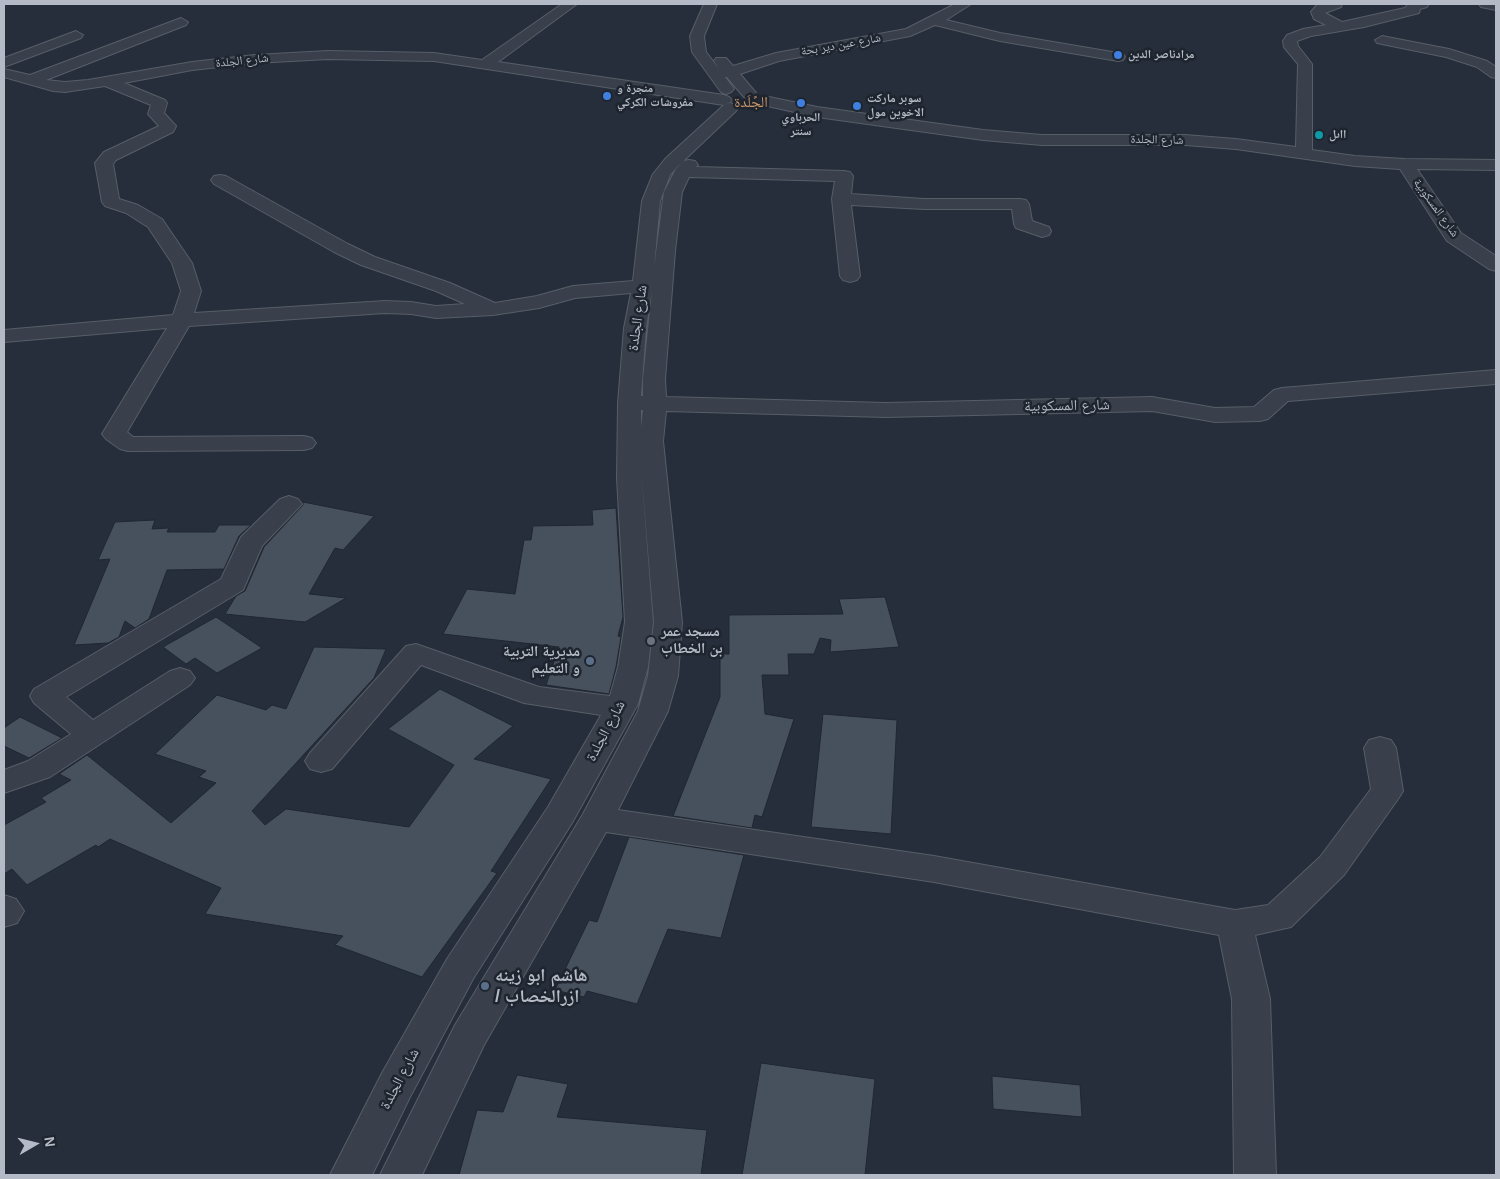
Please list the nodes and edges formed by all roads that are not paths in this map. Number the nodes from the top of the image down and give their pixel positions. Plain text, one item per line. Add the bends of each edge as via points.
1 (570, 4) edge
2 (710, 4) edge
3 (722, 4) edge
4 (964, 4) edge
5 (1336, 4) edge
6 (1422, 4) edge
7 (1486, 4) edge
8 (1496, 6) edge
9 (934, 21) junction
10 (181, 22) dead end
11 (1341, 27) junction
12 (76, 34) dead end
13 (1382, 40) dead end
14 (1118, 56) dead end
15 (4, 63) edge
16 (484, 65) junction
17 (730, 72) junction
18 (4, 73) edge
19 (714, 74) junction
20 (1496, 74) edge
21 (32, 80) junction
22 (4, 81) edge
23 (112, 84) junction
24 (745, 104) junction
25 (1304, 155) junction
26 (1405, 164) junction
27 (1496, 164) edge
28 (683, 172) junction
29 (220, 180) dead end
30 (841, 199) junction
31 (1042, 231) dead end
32 (1496, 265) edge
33 (850, 276) dead end
34 (652, 284) junction
35 (493, 309) junction
36 (182, 320) junction
37 (4, 336) edge
38 (1496, 376) edge
39 (642, 403) junction
40 (304, 443) dead end
41 (289, 504) dead end
42 (180, 678) dead end
43 (620, 708) junction
44 (91, 734) junction
45 (1380, 748) dead end
46 (321, 761) dead end
47 (4, 782) edge
48 (597, 819) junction
49 (1235, 924) junction
50 (352, 1175) edge
51 (401, 1175) edge
52 (1255, 1175) edge

1 - 16 street
2 - 19 street via 698,36 699,52
3 - 17 street via 713,40 717,56
4 - 9 street, شارع عين دير بحة
5 - 11 street via 1318,12 1319,16
6 - 11 street via 1411,7 1414,10
7 - 8 street
9 - 14 street via 1000,37
9 - 17 street, شارع عين دير بحة via 910,32 776,57
10 - 21 street
11 - 25 street via 1301,33 1290,41 1305,64
12 - 15 street
13 - 20 street via 1449,52 1482,64
16 - 23 street, شارع الجلدة via 390,59 285,60
16 - 24 street, شارع الجلدة
17 - 19 street, شارع عين دير بحة
17 - 24 street
18 - 21 street, شارع الجلدة
19 - 24 street
21 - 23 street, شارع الجلدة via 65,87
22 - 23 street, شارع الجلدة via 56,93 86,92
23 - 36 street via 159,103 156,114 168,126 110,156 104,163 111,202 132,209 155,223 182,263 191,291
24 - 25 street, شارع الجلدة via 983,135 1042,140 1185,140
24 - 28 street, شارع الجلدة
24 - 34 street, شارع الجلدة via 671,162 655,188 651,201
25 - 26 street, شارع الجلدة
26 - 27 street, شارع الجلدة
26 - 32 street, شارع المسكوبية via 1454,237
28 - 30 street via 844,176
28 - 34 street, شارع الجلدة via 673,192
29 - 35 street via 361,258 443,287
30 - 31 street via 924,204 1020,204 1023,224
30 - 33 street
34 - 35 street via 574,292 539,302
34 - 39 street, شارع الجلدة via 635,328
35 - 36 street via 436,312 385,307
36 - 37 street
36 - 40 street via 114,434 128,444
38 - 39 street, شارع المسكوبية via 1282,395 1260,414 1215,414 1152,404 886,410
39 - 43 street, شارع الجلدة via 628,478 638,622 634,667
39 - 48 street, شارع الجلدة via 651,441 668,622 663,676 653,711
41 - 44 street via 250,543 233,584 45,696
42 - 44 street
43 - 46 street via 535,696 416,653
43 - 50 street, شارع الجلدة via 560,815 460,969 396,1085
44 - 47 street via 39,769
45 - 49 street via 1387,791 1332,866 1278,917
48 - 49 street via 934,869
48 - 51 street, شارع الجلدة via 469,1036
49 - 52 street via 1251,999

